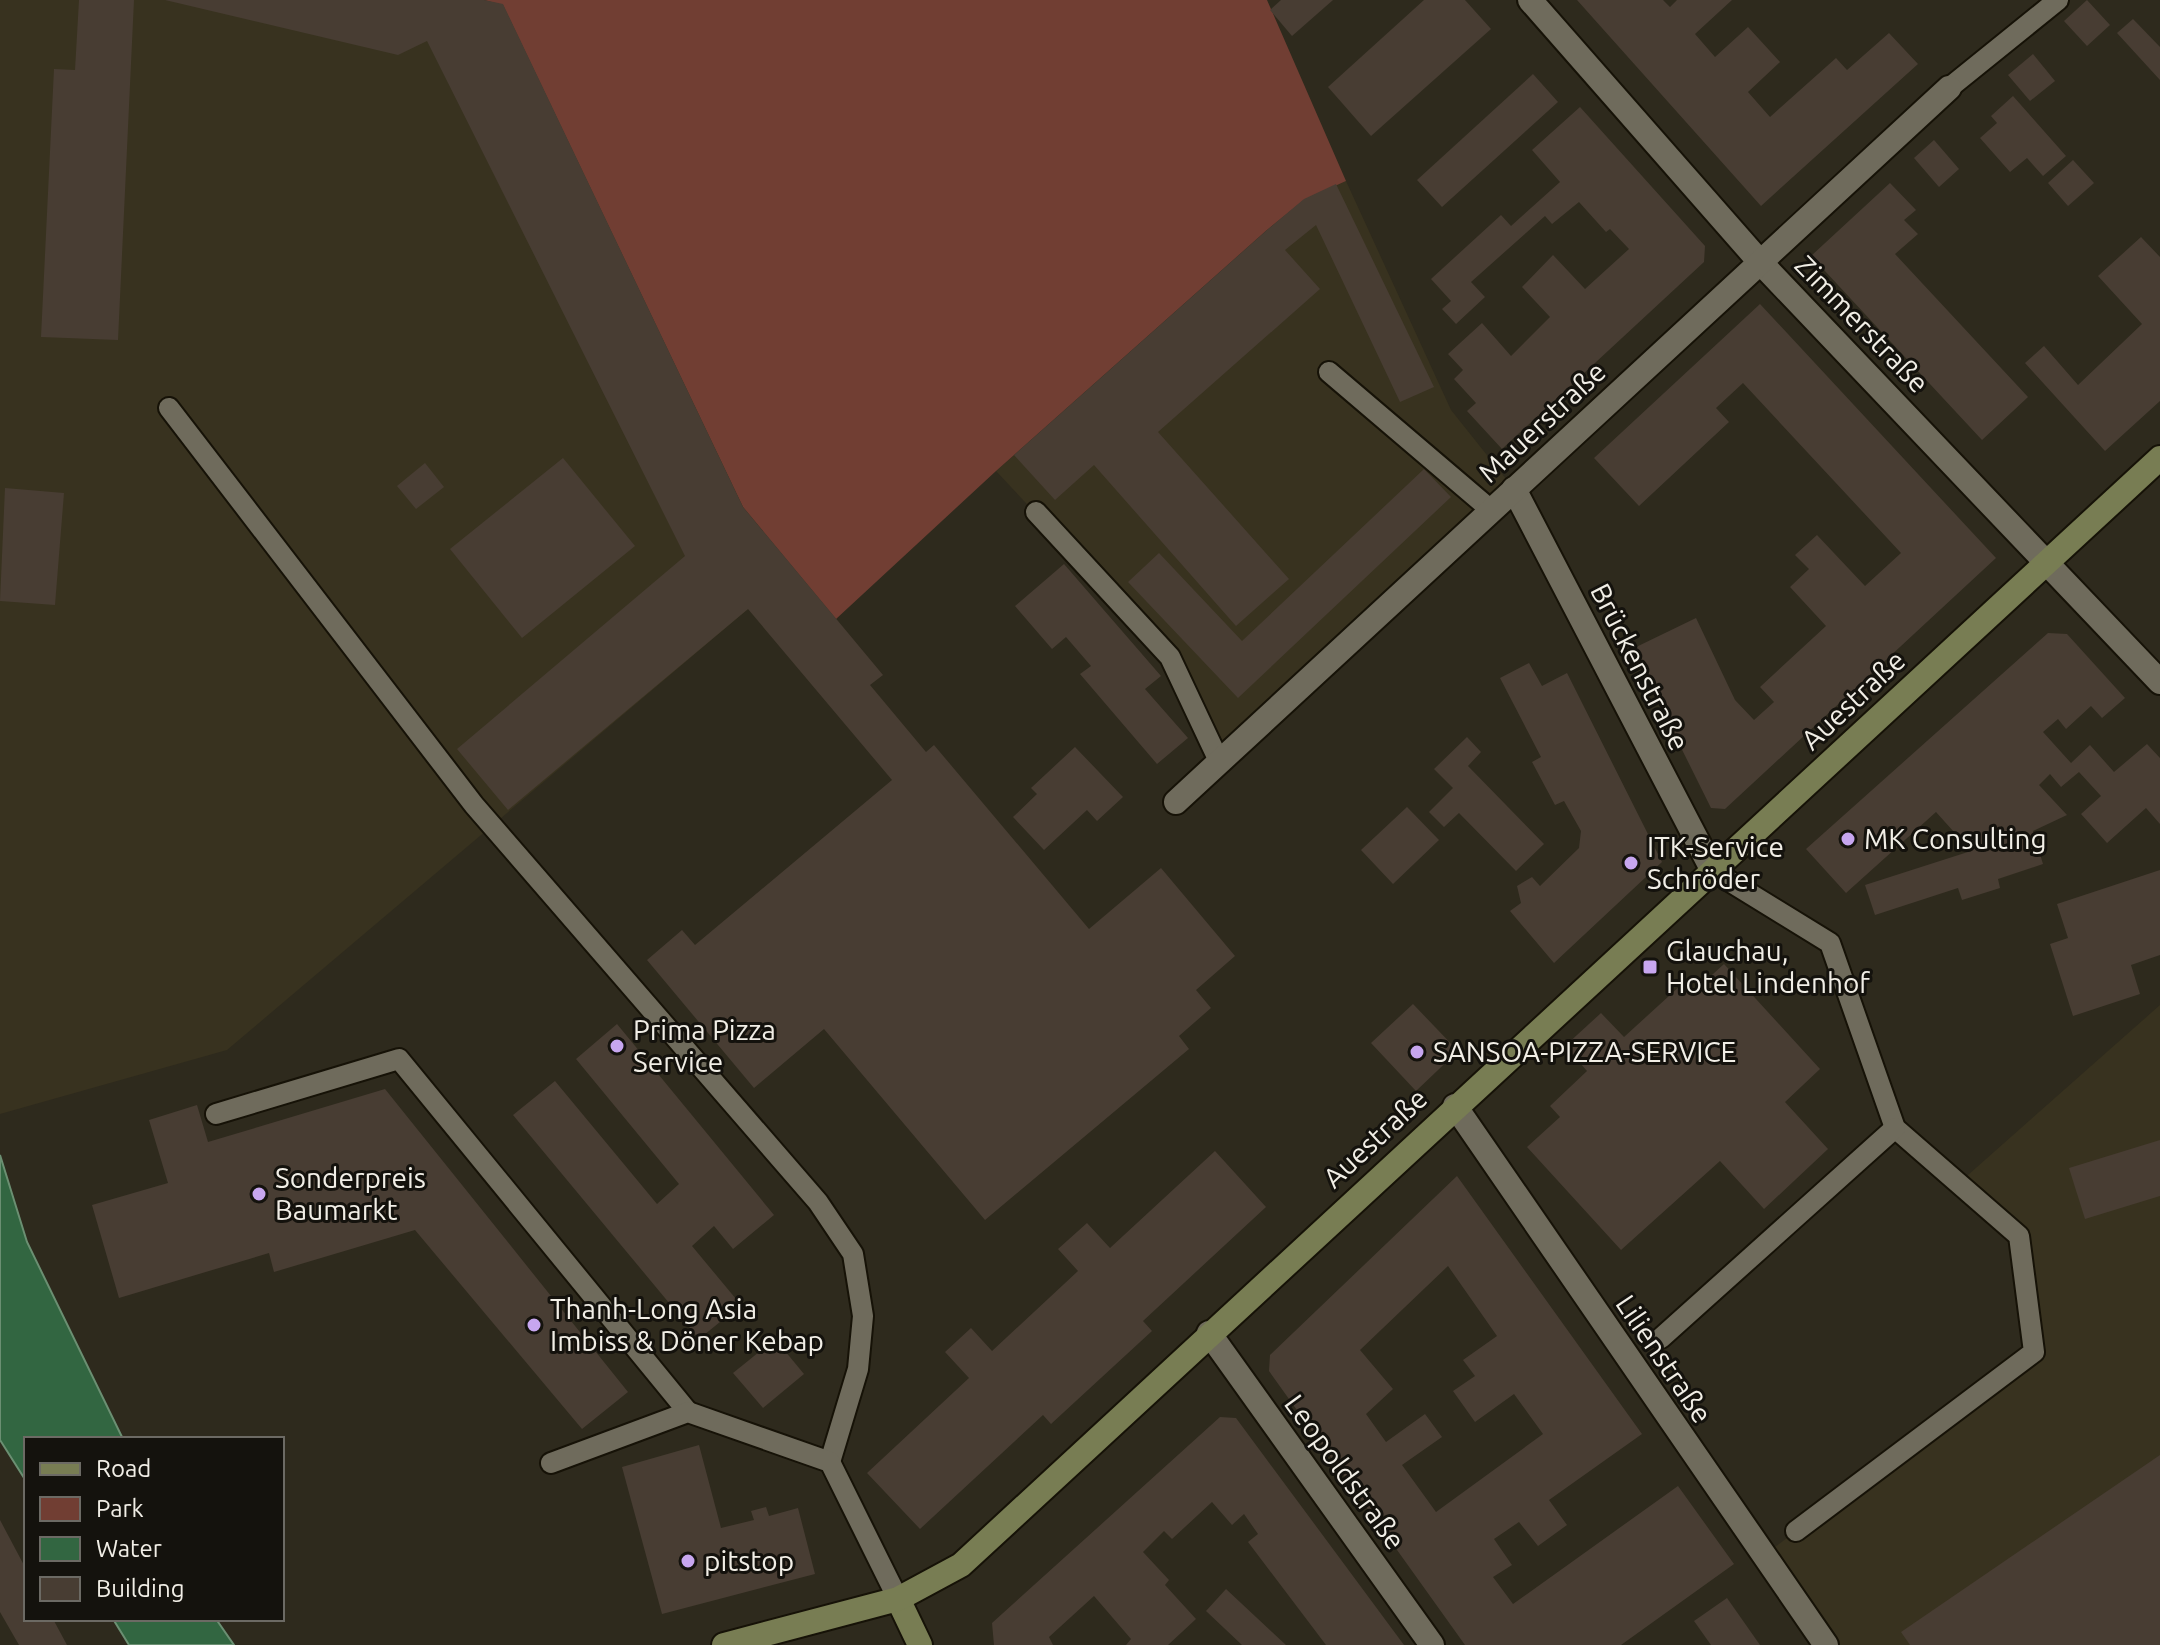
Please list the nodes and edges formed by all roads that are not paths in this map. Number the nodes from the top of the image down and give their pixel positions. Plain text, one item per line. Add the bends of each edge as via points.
1 (1530, 0) edge
2 (2058, 0) edge
3 (1949, 88) joint
4 (1760, 262) junction
5 (1329, 372) dead end
6 (169, 408) dead end
7 (2160, 458) edge
8 (1514, 489) junction
9 (1491, 510) junction
10 (1036, 512) dead end
11 (2049, 561) junction
12 (2160, 682) edge
13 (1219, 761) junction
14 (1176, 802) dead end
15 (1713, 871) junction
16 (1455, 1106) junction
17 (216, 1114) dead end
18 (1895, 1128) junction
19 (1209, 1333) junction
20 (1661, 1338) dead end
21 (688, 1412) junction
22 (830, 1462) junction
23 (551, 1463) dead end
24 (1796, 1531) dead end
25 (898, 1599) junction
26 (724, 1645) edge
27 (920, 1645) edge
28 (1432, 1645) edge
29 (1826, 1645) edge

1 - 4 street, Zimmerstraße
2 - 3 lane
3 - 4 street, Mauerstraße
4 - 8 street, Mauerstraße
4 - 11 street, Zimmerstraße
5 - 9 lane
6 - 22 lane via 474,805 818,1202 853,1254 863,1316 858,1369
7 - 11 street, Auestraße
8 - 9 street, Mauerstraße
8 - 15 street, Brückenstraße
9 - 13 street, Mauerstraße
10 - 13 lane via 1170,657
11 - 12 street, Zimmerstraße
11 - 15 street, Auestraße
13 - 14 street, Mauerstraße
15 - 16 street, Auestraße
15 - 18 lane via 1830,943
16 - 19 street, Auestraße
16 - 29 street, Lilienstraße
17 - 21 lane via 399,1059
18 - 20 lane
18 - 24 lane via 2019,1236 2034,1352
19 - 25 street, Auestraße via 961,1565
19 - 28 street, Leopoldstraße
21 - 22 lane
21 - 23 lane
22 - 25 lane
25 - 26 street, Auestraße
25 - 27 street

